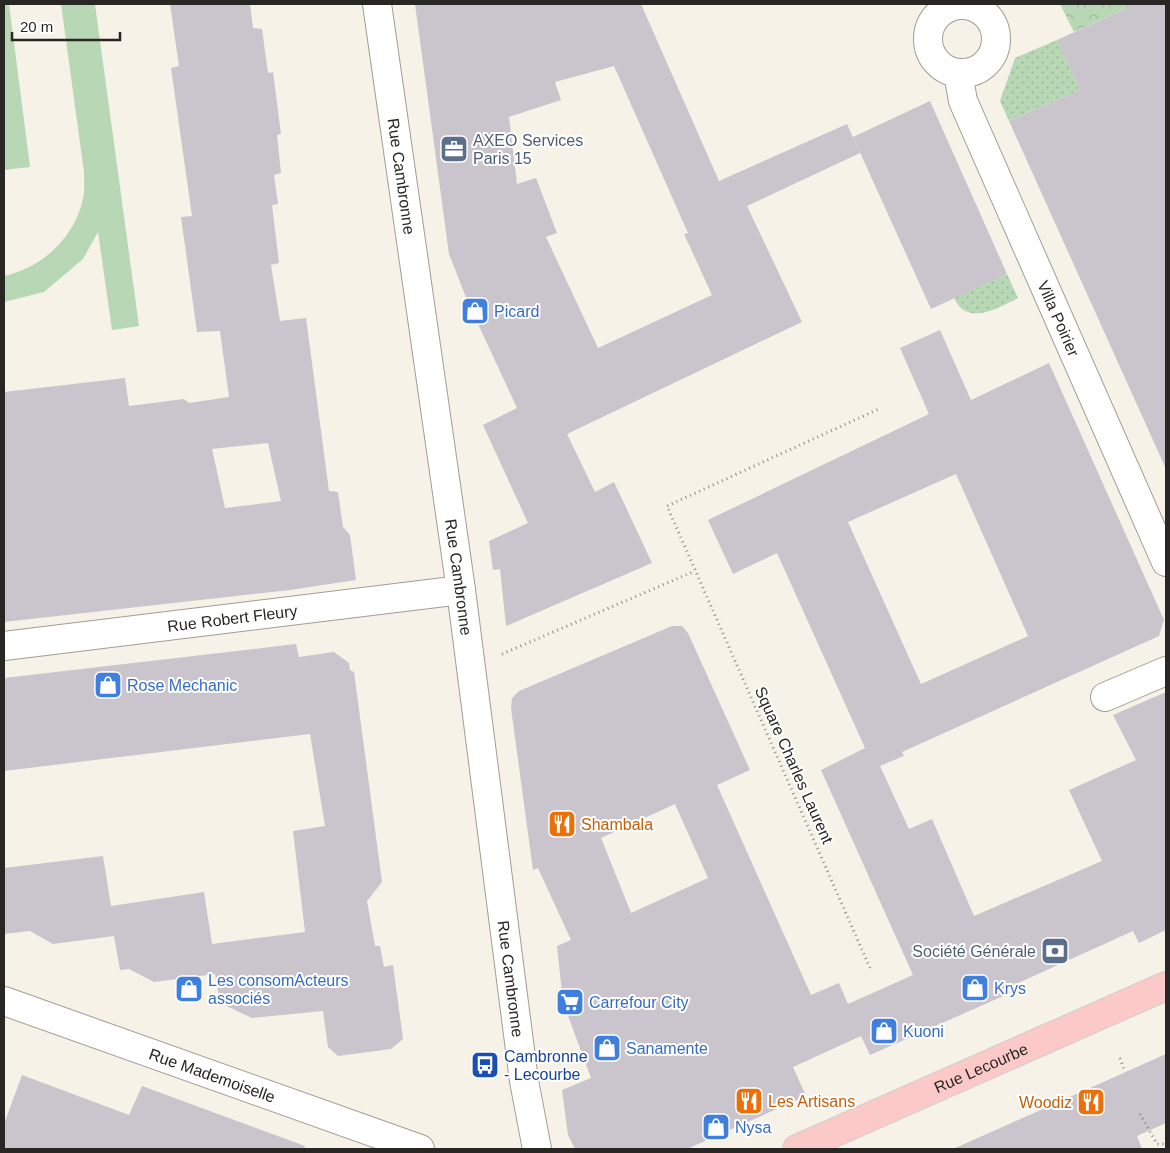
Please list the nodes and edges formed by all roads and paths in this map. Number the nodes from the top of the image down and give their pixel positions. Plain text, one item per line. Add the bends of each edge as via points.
1 (377, 4) edge
2 (974, 5) edge
3 (958, 73) junction
4 (881, 408) dead end
5 (1166, 562) edge
6 (695, 571) junction
7 (461, 590) junction
8 (4, 646) edge
9 (497, 657) dead end
10 (1166, 671) edge
11 (1105, 697) dead end
12 (870, 968) dead end
13 (1166, 986) edge
14 (4, 1002) edge
15 (1120, 1058) dead end
16 (1125, 1072) dead end
17 (1140, 1114) dead end
18 (1166, 1144) edge
19 (420, 1149) edge
20 (537, 1149) edge
21 (797, 1149) edge

1 - 7 street, Rue Cambronne
2 - 3 street via 990,19 995,30 994,52 980,68
2 - 3 street via 950,7 932,21 928,32 931,54 938,64
3 - 5 street, Villa Poirier via 963,101
4 - 6 path, Square Charles Laurent via 667,506
6 - 9 path
6 - 12 path, Square Charles Laurent
7 - 8 street, Rue Robert Fleury
7 - 20 street, Rue Cambronne via 523,1072
10 - 11 street
13 - 21 main road, Rue Lecourbe
14 - 19 street, Rue Mademoiselle
15 - 16 path
17 - 18 path via 1157,1144

